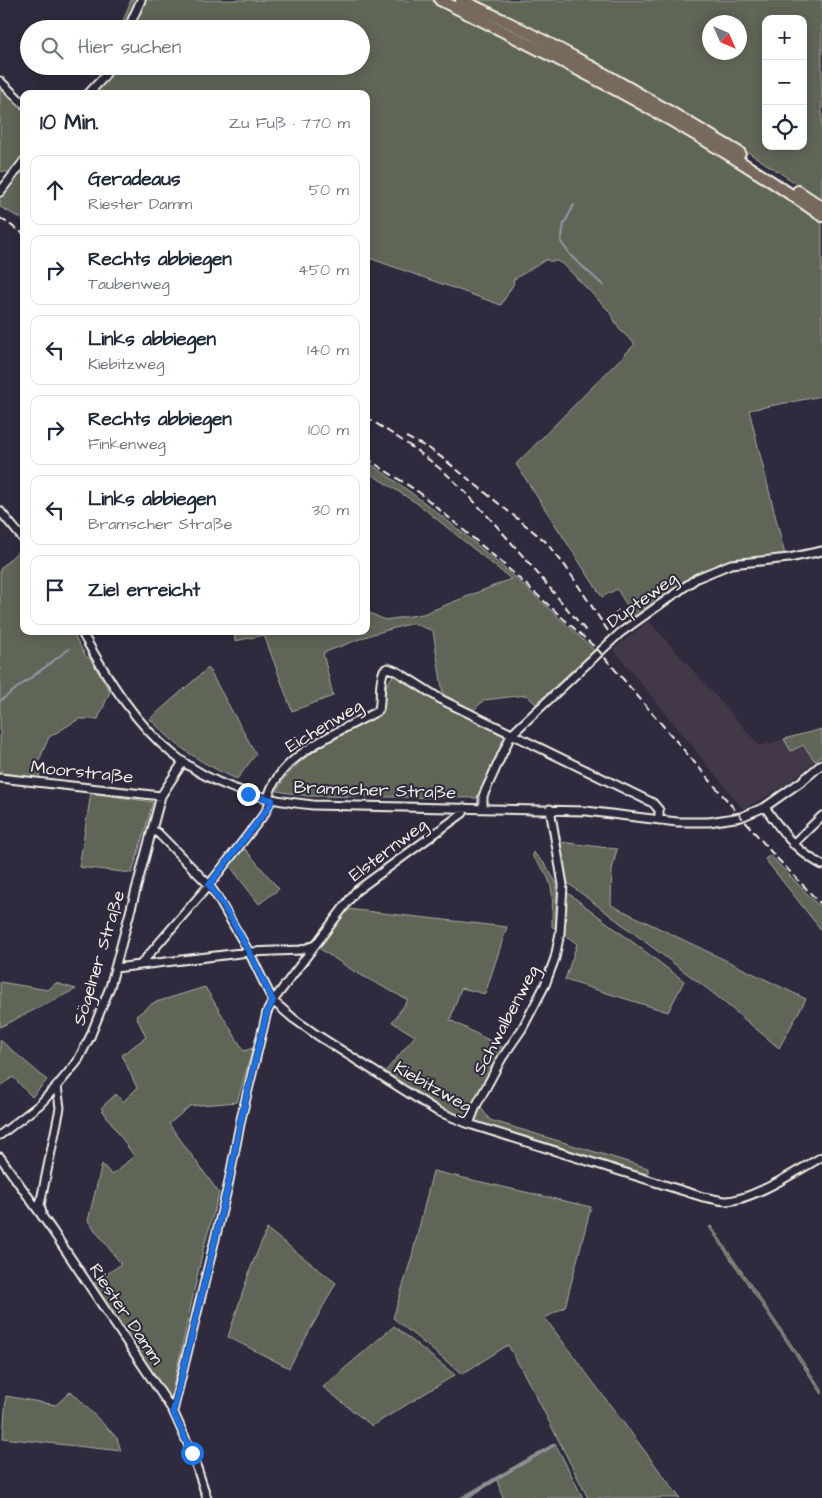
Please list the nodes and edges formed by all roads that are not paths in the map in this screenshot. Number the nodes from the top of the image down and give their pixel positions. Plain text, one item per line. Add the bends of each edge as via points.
1 (141, 0) edge
2 (440, 0) edge
3 (461, 0) edge
4 (132, 20) edge
5 (105, 75) edge
6 (0, 81) edge
7 (92, 90) edge
8 (20, 100) edge
9 (20, 166) edge
10 (0, 192) edge
11 (822, 207) edge
12 (822, 216) edge
13 (0, 511) edge
14 (20, 535) edge
15 (822, 551) edge
16 (83, 635) edge
17 (511, 735) junction
18 (183, 762) junction
19 (822, 764) edge
20 (0, 778) edge
21 (162, 796) junction
22 (270, 799) junction
23 (765, 807) junction
24 (464, 808) junction
25 (483, 808) junction
26 (550, 809) junction
27 (822, 816) edge
28 (658, 820) junction
29 (152, 830) junction
30 (793, 844) junction
31 (822, 865) edge
32 (209, 885) junction
33 (315, 945) junction
34 (249, 952) junction
35 (140, 966) junction
36 (115, 968) junction
37 (273, 1001) junction
38 (57, 1086) junction
39 (469, 1124) junction
40 (0, 1135) edge
41 (0, 1157) edge
42 (822, 1157) edge
43 (42, 1216) junction
44 (173, 1412) junction
45 (207, 1498) edge

1 - 4 street
2 - 12 highway via 605,83 742,162
3 - 11 highway via 592,65 746,157
5 - 7 street
6 - 8 street
9 - 10 street
13 - 14 street
15 - 17 street, Düpteweg via 731,564 697,578 620,633
16 - 18 street, Bramscher Straße via 128,708 160,743
17 - 22 street, Eichenweg via 388,668 382,675 379,709 291,762 270,790
17 - 25 street via 483,796
17 - 28 street, Eichenweg via 653,803 659,810
18 - 21 street, Sögelner Straße
18 - 22 street, Bramscher Straße via 217,783
19 - 23 street, Bramscher Straße
20 - 21 street, Moorstraße
21 - 29 street, Sögelner Straße
22 - 24 street, Bramscher Straße via 313,805
22 - 32 street via 265,813
23 - 28 street, Bramscher Straße via 741,817 709,822
23 - 30 street
24 - 25 street, Bramscher Straße
24 - 33 street, Elsternweg via 463,813 356,891
25 - 26 street, Bramscher Straße
26 - 28 street, Bramscher Straße via 605,812
26 - 39 street, Schwalbenweg via 563,885 555,958 545,985
27 - 30 street
29 - 32 street, Kiebitzweg
29 - 36 street, Sögelner Straße
30 - 31 street
32 - 34 street, Kiebitzweg
32 - 35 street
33 - 34 street via 302,950
33 - 37 street, Elsternweg
34 - 35 street
34 - 37 street, Kiebitzweg
35 - 36 street
36 - 38 street, Sögelner Straße via 90,1037 77,1062
37 - 39 street, Kiebitzweg via 317,1035 437,1111
37 - 44 street, Elsternweg via 267,1012
38 - 40 street, Sögelner Straße
38 - 43 street via 60,1108 40,1205
39 - 42 street, Kiebitzweg via 703,1197 725,1201 766,1187
41 - 43 street, Riester Damm
43 - 44 street, Riester Damm
44 - 45 street, Riester Damm via 192,1453

